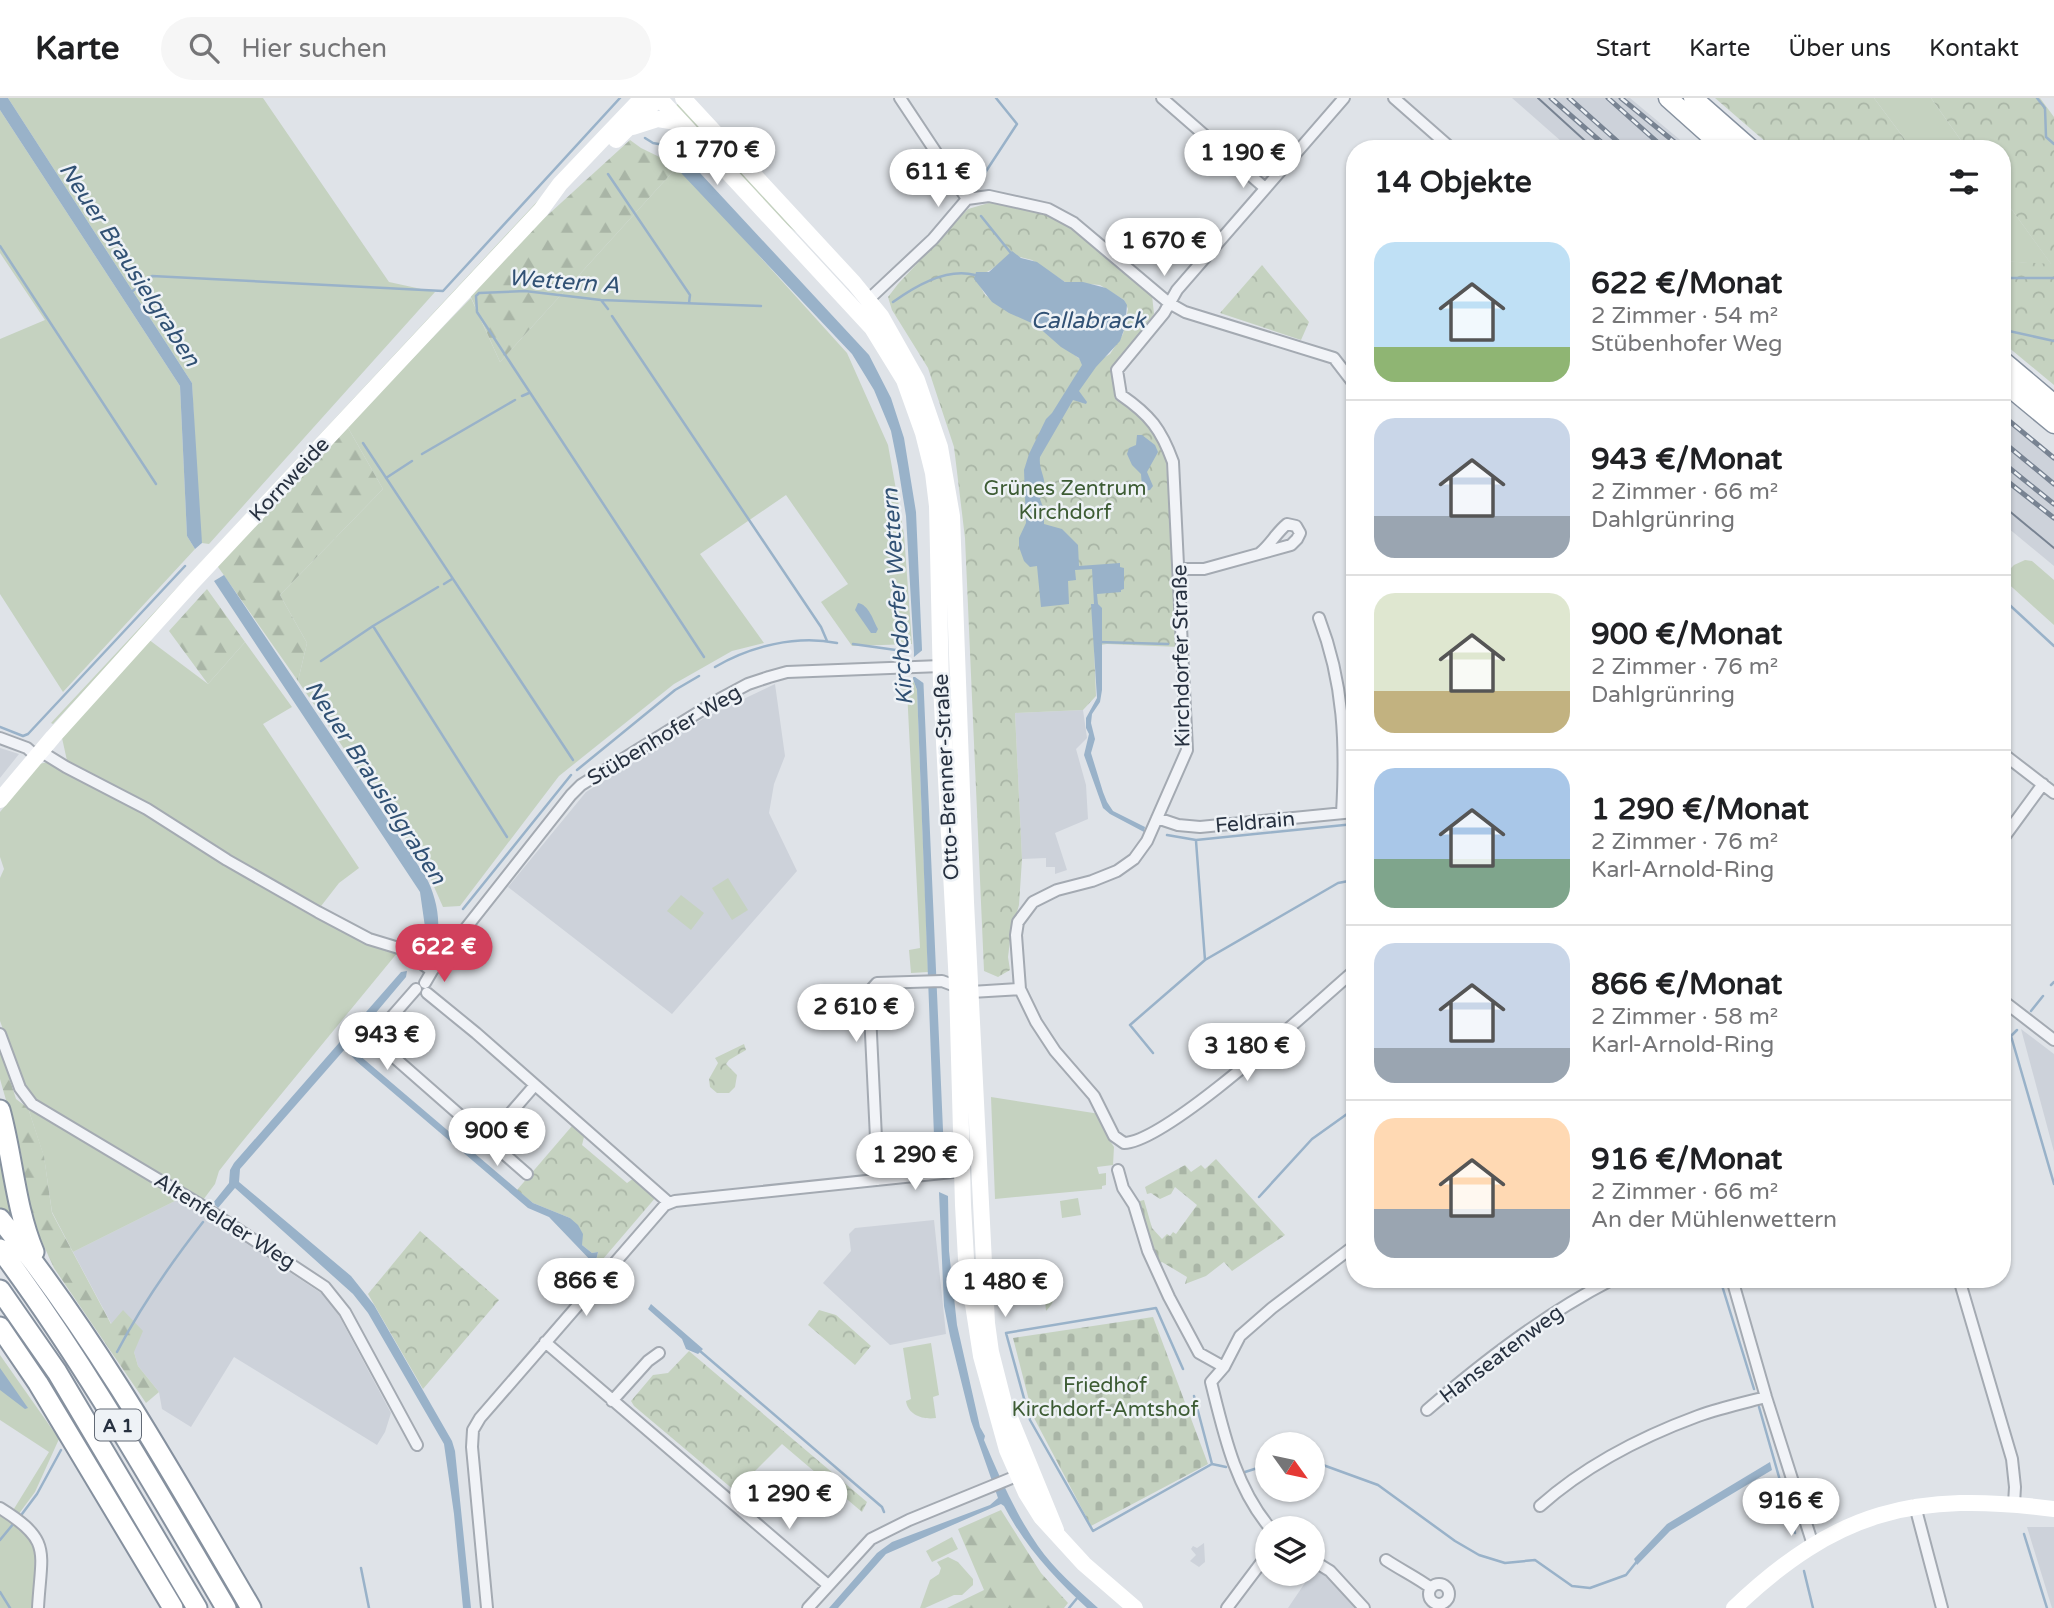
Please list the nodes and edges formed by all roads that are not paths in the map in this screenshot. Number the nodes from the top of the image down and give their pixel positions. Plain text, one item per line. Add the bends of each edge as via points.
1 (642, 98) edge
2 (659, 98) edge
3 (683, 98) edge
4 (900, 98) edge
5 (1162, 98) edge
6 (1344, 98) edge
7 (1394, 98) edge
8 (1668, 98) edge
9 (1693, 98) edge
10 (682, 123) junction
11 (625, 132) junction
12 (1442, 140) edge
13 (1715, 140) edge
14 (1741, 140) edge
15 (1265, 188) junction
16 (968, 200) junction
17 (541, 210) junction
18 (1168, 303) junction
19 (862, 305) junction
20 (2011, 368) edge
21 (1346, 374) edge
22 (2011, 388) edge
23 (2054, 404) edge
24 (2054, 424) edge
25 (1261, 553) dead end
26 (1180, 569) junction
27 (1319, 618) dead end
28 (958, 664) junction
29 (935, 666) junction
30 (0, 738) edge
31 (38, 754) junction
32 (2011, 760) edge
33 (2043, 785) junction
34 (2054, 793) edge
35 (0, 800) edge
36 (1342, 813) junction
37 (1346, 813) edge
38 (1157, 818) junction
39 (2011, 828) edge
40 (432, 971) junction
41 (1346, 978) edge
42 (957, 986) junction
43 (422, 988) junction
44 (1020, 989) junction
45 (2011, 1007) edge
46 (0, 1034) edge
47 (2054, 1040) edge
48 (535, 1085) junction
49 (0, 1110) edge
50 (488, 1139) junction
51 (1118, 1170) dead end
52 (963, 1171) junction
53 (527, 1174) dead end
54 (878, 1180) junction
55 (668, 1202) junction
56 (0, 1219) edge
57 (0, 1249) edge
58 (1346, 1252) edge
59 (44, 1276) junction
60 (1597, 1288) edge
61 (1735, 1288) edge
62 (1962, 1288) edge
63 (0, 1290) edge
64 (0, 1327) edge
65 (545, 1342) junction
66 (659, 1353) dead end
67 (1224, 1367) junction
68 (1766, 1397) junction
69 (612, 1401) junction
70 (1427, 1410) dead end
71 (148, 1433) junction
72 (417, 1445) dead end
73 (165, 1446) dead end
74 (87, 1464) junction
75 (1018, 1475) junction
76 (91, 1492) dead end
77 (2014, 1504) junction
78 (1540, 1506) dead end
79 (1915, 1507) junction
80 (0, 1508) edge
81 (2054, 1509) edge
82 (1260, 1516) edge
83 (1812, 1545) junction
84 (1386, 1560) dead end
85 (1325, 1568) edge
86 (1255, 1571) edge
87 (828, 1585) junction
88 (1431, 1588) junction
89 (1431, 1605) edge
90 (38, 1608) edge
91 (173, 1608) edge
92 (197, 1608) edge
93 (226, 1608) edge
94 (251, 1608) edge
95 (487, 1608) edge
96 (808, 1608) edge
97 (1135, 1608) edge
98 (1227, 1608) edge
99 (1364, 1608) edge
100 (1734, 1608) edge
101 (1942, 1608) edge

1 - 17 main road, Kornweide
2 - 10 main road, Otto-Brenner-Straße
2 - 11 main road, Kornweide
3 - 19 main road, Otto-Brenner-Straße
4 - 16 street
5 - 15 street
6 - 15 street, Kirchdorfer Straße
7 - 12 street
8 - 13 highway
9 - 14 highway
10 - 11 main road via 658,119
10 - 19 main road, Otto-Brenner-Straße
11 - 17 main road, Kornweide
15 - 18 street, Kirchdorfer Straße
16 - 18 street via 989,196 1048,209 1074,223
16 - 19 street
17 - 31 main road, Kornweide
18 - 21 street via 1334,358
18 - 26 street, Kirchdorfer Straße via 1117,370 1121,395 1143,410 1161,432 1172,462
19 - 28 main road, Otto-Brenner-Straße via 892,333 912,369 942,456 952,516
19 - 29 main road, Otto-Brenner-Straße via 911,397 929,452 937,519
20 - 23 highway
22 - 24 highway
25 - 26 street via 1204,569
26 - 38 street, Kirchdorfer Straße via 1187,750
27 - 36 street via 1330,645 1340,697 1345,755
28 - 29 main road
28 - 42 main road, Otto-Brenner-Straße via 966,902
29 - 40 street, Stübenhofer Weg via 787,672 748,684 709,705 570,796
29 - 42 main road, Otto-Brenner-Straße
30 - 31 street
31 - 35 main road, Kornweide
31 - 40 street via 147,809 227,860 369,939 402,949
32 - 33 street
33 - 34 street
33 - 39 street
36 - 37 street, Feldrain
36 - 38 street, Feldrain via 1200,827
38 - 44 street, Kirchdorfer Straße via 1134,859 1117,871 1034,902 1018,922
40 - 43 street, Stübenhofer Weg
41 - 44 street, Kirchdorfer Straße via 1199,1102 1133,1142 1121,1142 1114,1136 1094,1096 1046,1039
42 - 44 street
42 - 52 main road, Otto-Brenner-Straße
42 - 54 street via 877,983 869,992
43 - 48 street
43 - 50 street, Stübenhofer Weg via 381,1029 380,1045
45 - 47 street
46 - 72 street, Altenfelder Weg via 20,1088 32,1104 201,1205 325,1287 345,1312
48 - 50 street
48 - 55 street
49 - 59 highway via 24,1224
50 - 53 street
51 - 67 street via 1135,1205 1148,1251 1199,1353
52 - 54 street
52 - 75 main road, Otto-Brenner-Straße via 967,1259 981,1356
54 - 55 street
55 - 65 street
56 - 59 highway
57 - 93 highway, A 1 via 108,1408
58 - 67 street via 1240,1336
59 - 71 highway
60 - 70 street, Hanseatenweg via 1497,1352
61 - 68 street
62 - 77 street via 2011,1459
63 - 92 highway, A 1 via 57,1372
64 - 74 highway
65 - 69 street
65 - 95 street via 472,1433
66 - 69 street
67 - 82 street via 1211,1382 1237,1475
68 - 78 street via 1700,1415 1640,1440 1593,1465
68 - 83 street
69 - 87 street
71 - 73 highway
71 - 94 highway
74 - 76 highway
74 - 91 highway
75 - 87 street via 871,1539
75 - 97 main road, Otto-Brenner-Straße via 1041,1517 1084,1564
77 - 79 main road
77 - 81 main road
79 - 83 main road via 1866,1520
79 - 101 street
80 - 90 street via 37,1537
83 - 100 main road
84 - 88 street
85 - 99 street
86 - 98 street
87 - 96 street
88 - 89 street
88 - 89 street via 1441,1584 1449,1592 1444,1602

